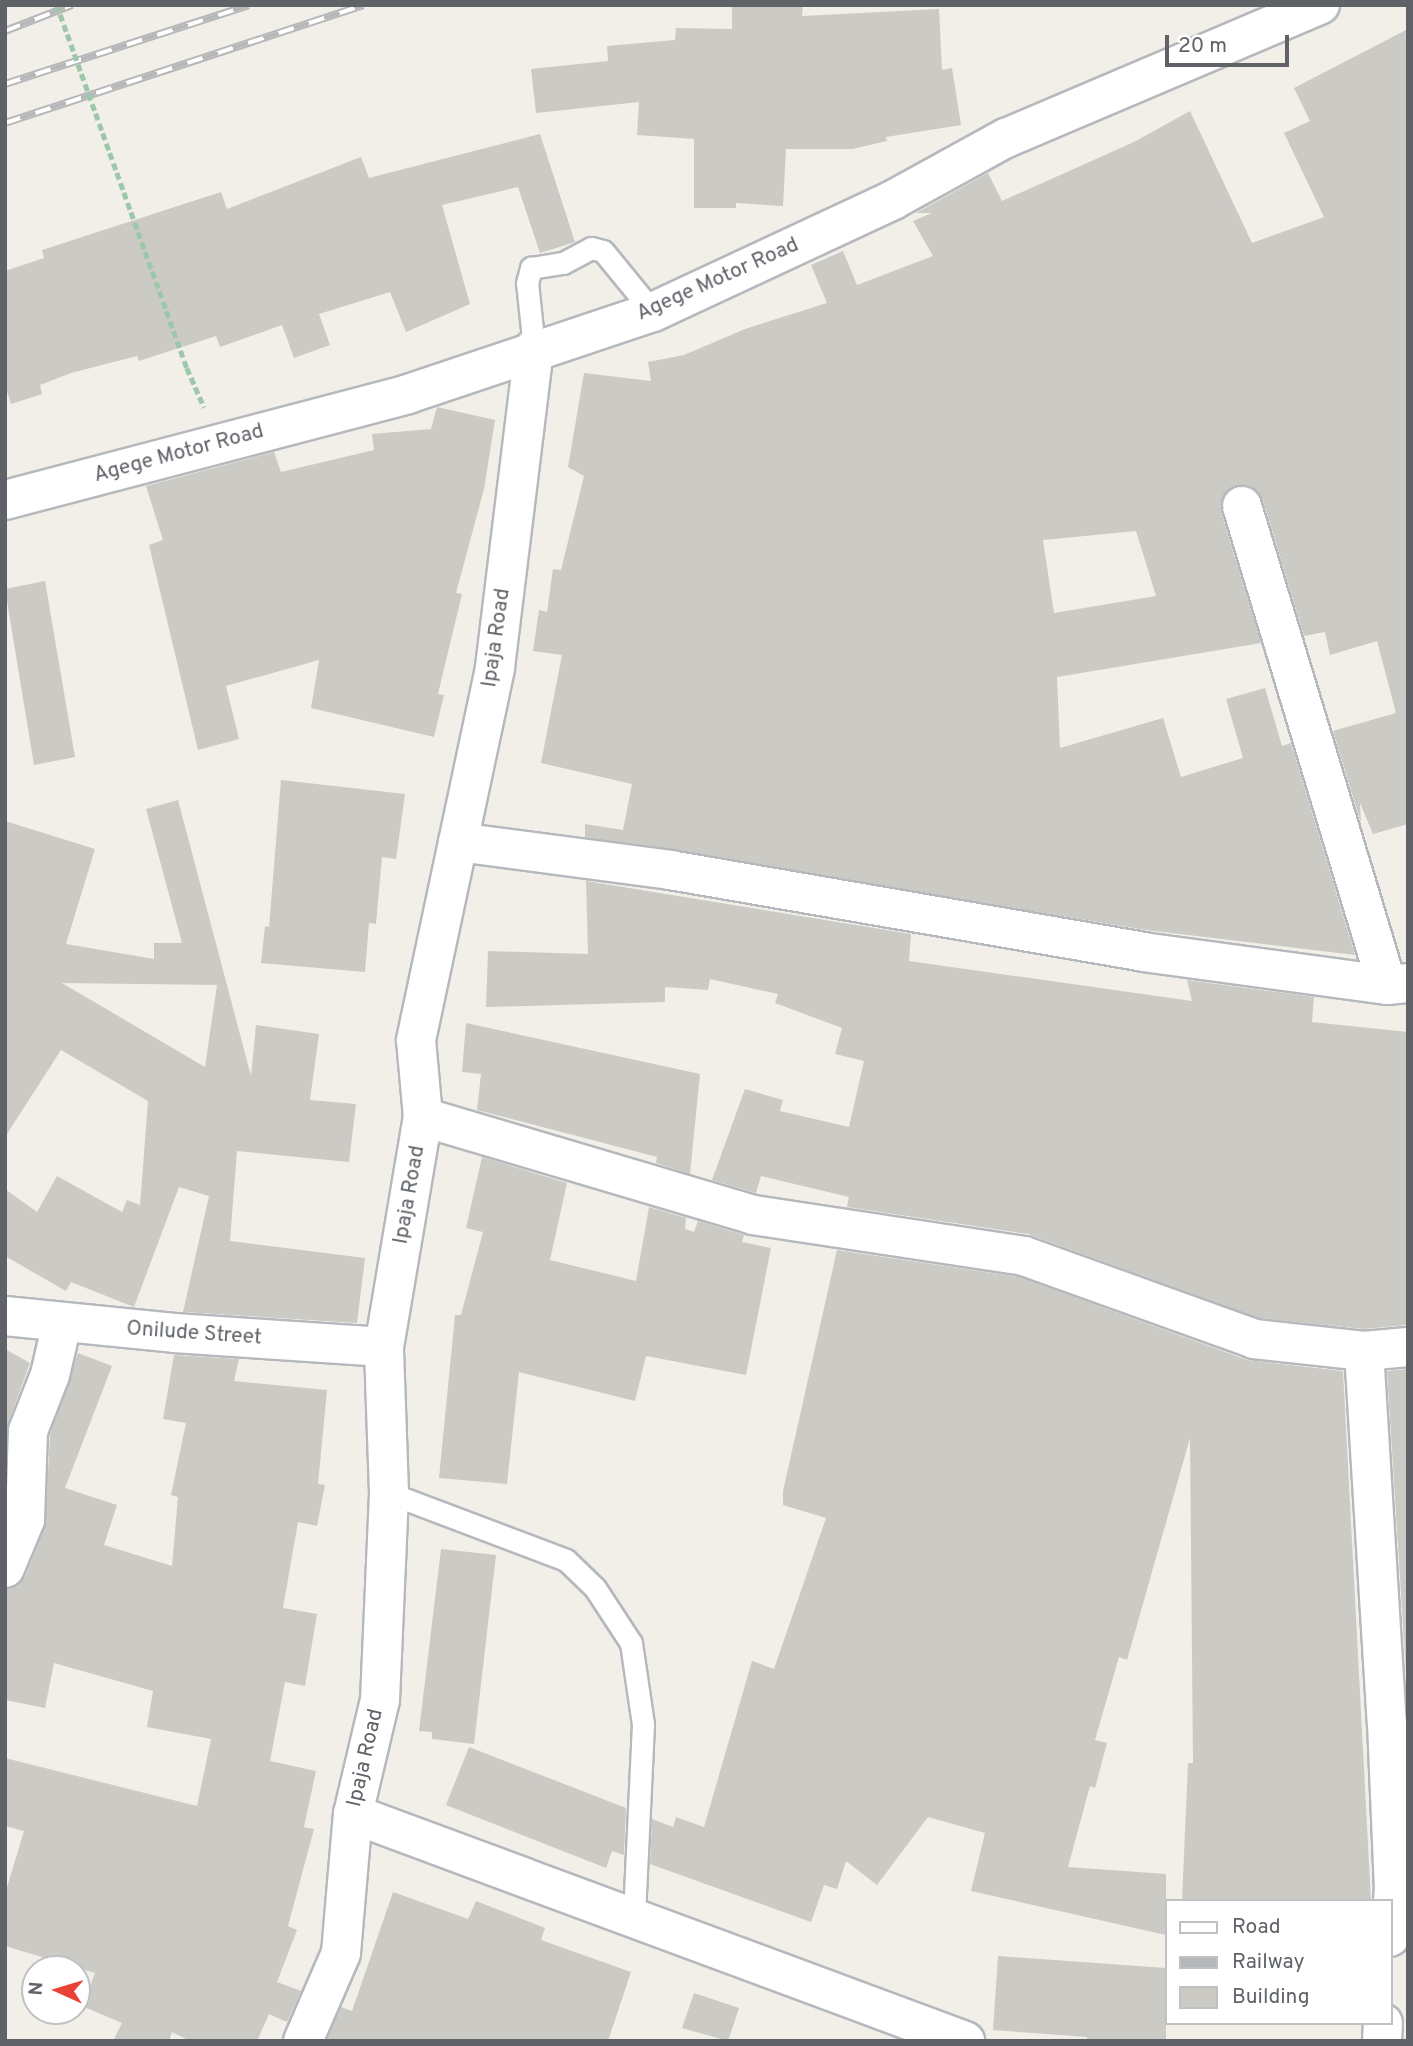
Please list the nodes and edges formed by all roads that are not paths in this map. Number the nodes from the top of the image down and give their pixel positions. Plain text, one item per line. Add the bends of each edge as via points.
1 (1320, 5) edge
2 (653, 312) junction
3 (534, 348) junction
4 (5, 500) edge
5 (1242, 506) dead end
6 (458, 842) junction
7 (1397, 984) edge
8 (423, 1117) junction
9 (5, 1315) edge
10 (62, 1323) junction
11 (384, 1347) junction
12 (1408, 1347) edge
13 (1364, 1351) junction
14 (389, 1493) junction
15 (5, 1568) edge
16 (1397, 1723) edge
17 (353, 1814) junction
18 (1392, 1912) edge
19 (634, 1918) junction
20 (303, 2041) edge
21 (965, 2041) edge

1 - 2 street, Agege Motor Road via 1006,138 893,200
2 - 3 street, Agege Motor Road
2 - 3 lane via 603,251 591,248 563,264 531,268 527,283
3 - 4 street, Agege Motor Road via 408,394
3 - 6 street, Ipaja Road via 495,667
5 - 7 street
6 - 7 street via 670,870 1143,952
6 - 8 street, Ipaja Road via 416,1040
8 - 11 street, Ipaja Road
8 - 13 street via 753,1215 1024,1256 1254,1339
9 - 10 street, Onilude Street
10 - 11 street, Onilude Street
10 - 15 street via 50,1375 28,1431 25,1520
11 - 14 street, Ipaja Road
12 - 13 street
13 - 16 street
14 - 17 street, Ipaja Road via 380,1700
14 - 19 lane via 566,1560 596,1588 631,1643 643,1724
16 - 18 street
17 - 19 street
17 - 20 street, Ipaja Road via 341,1953
19 - 21 street

